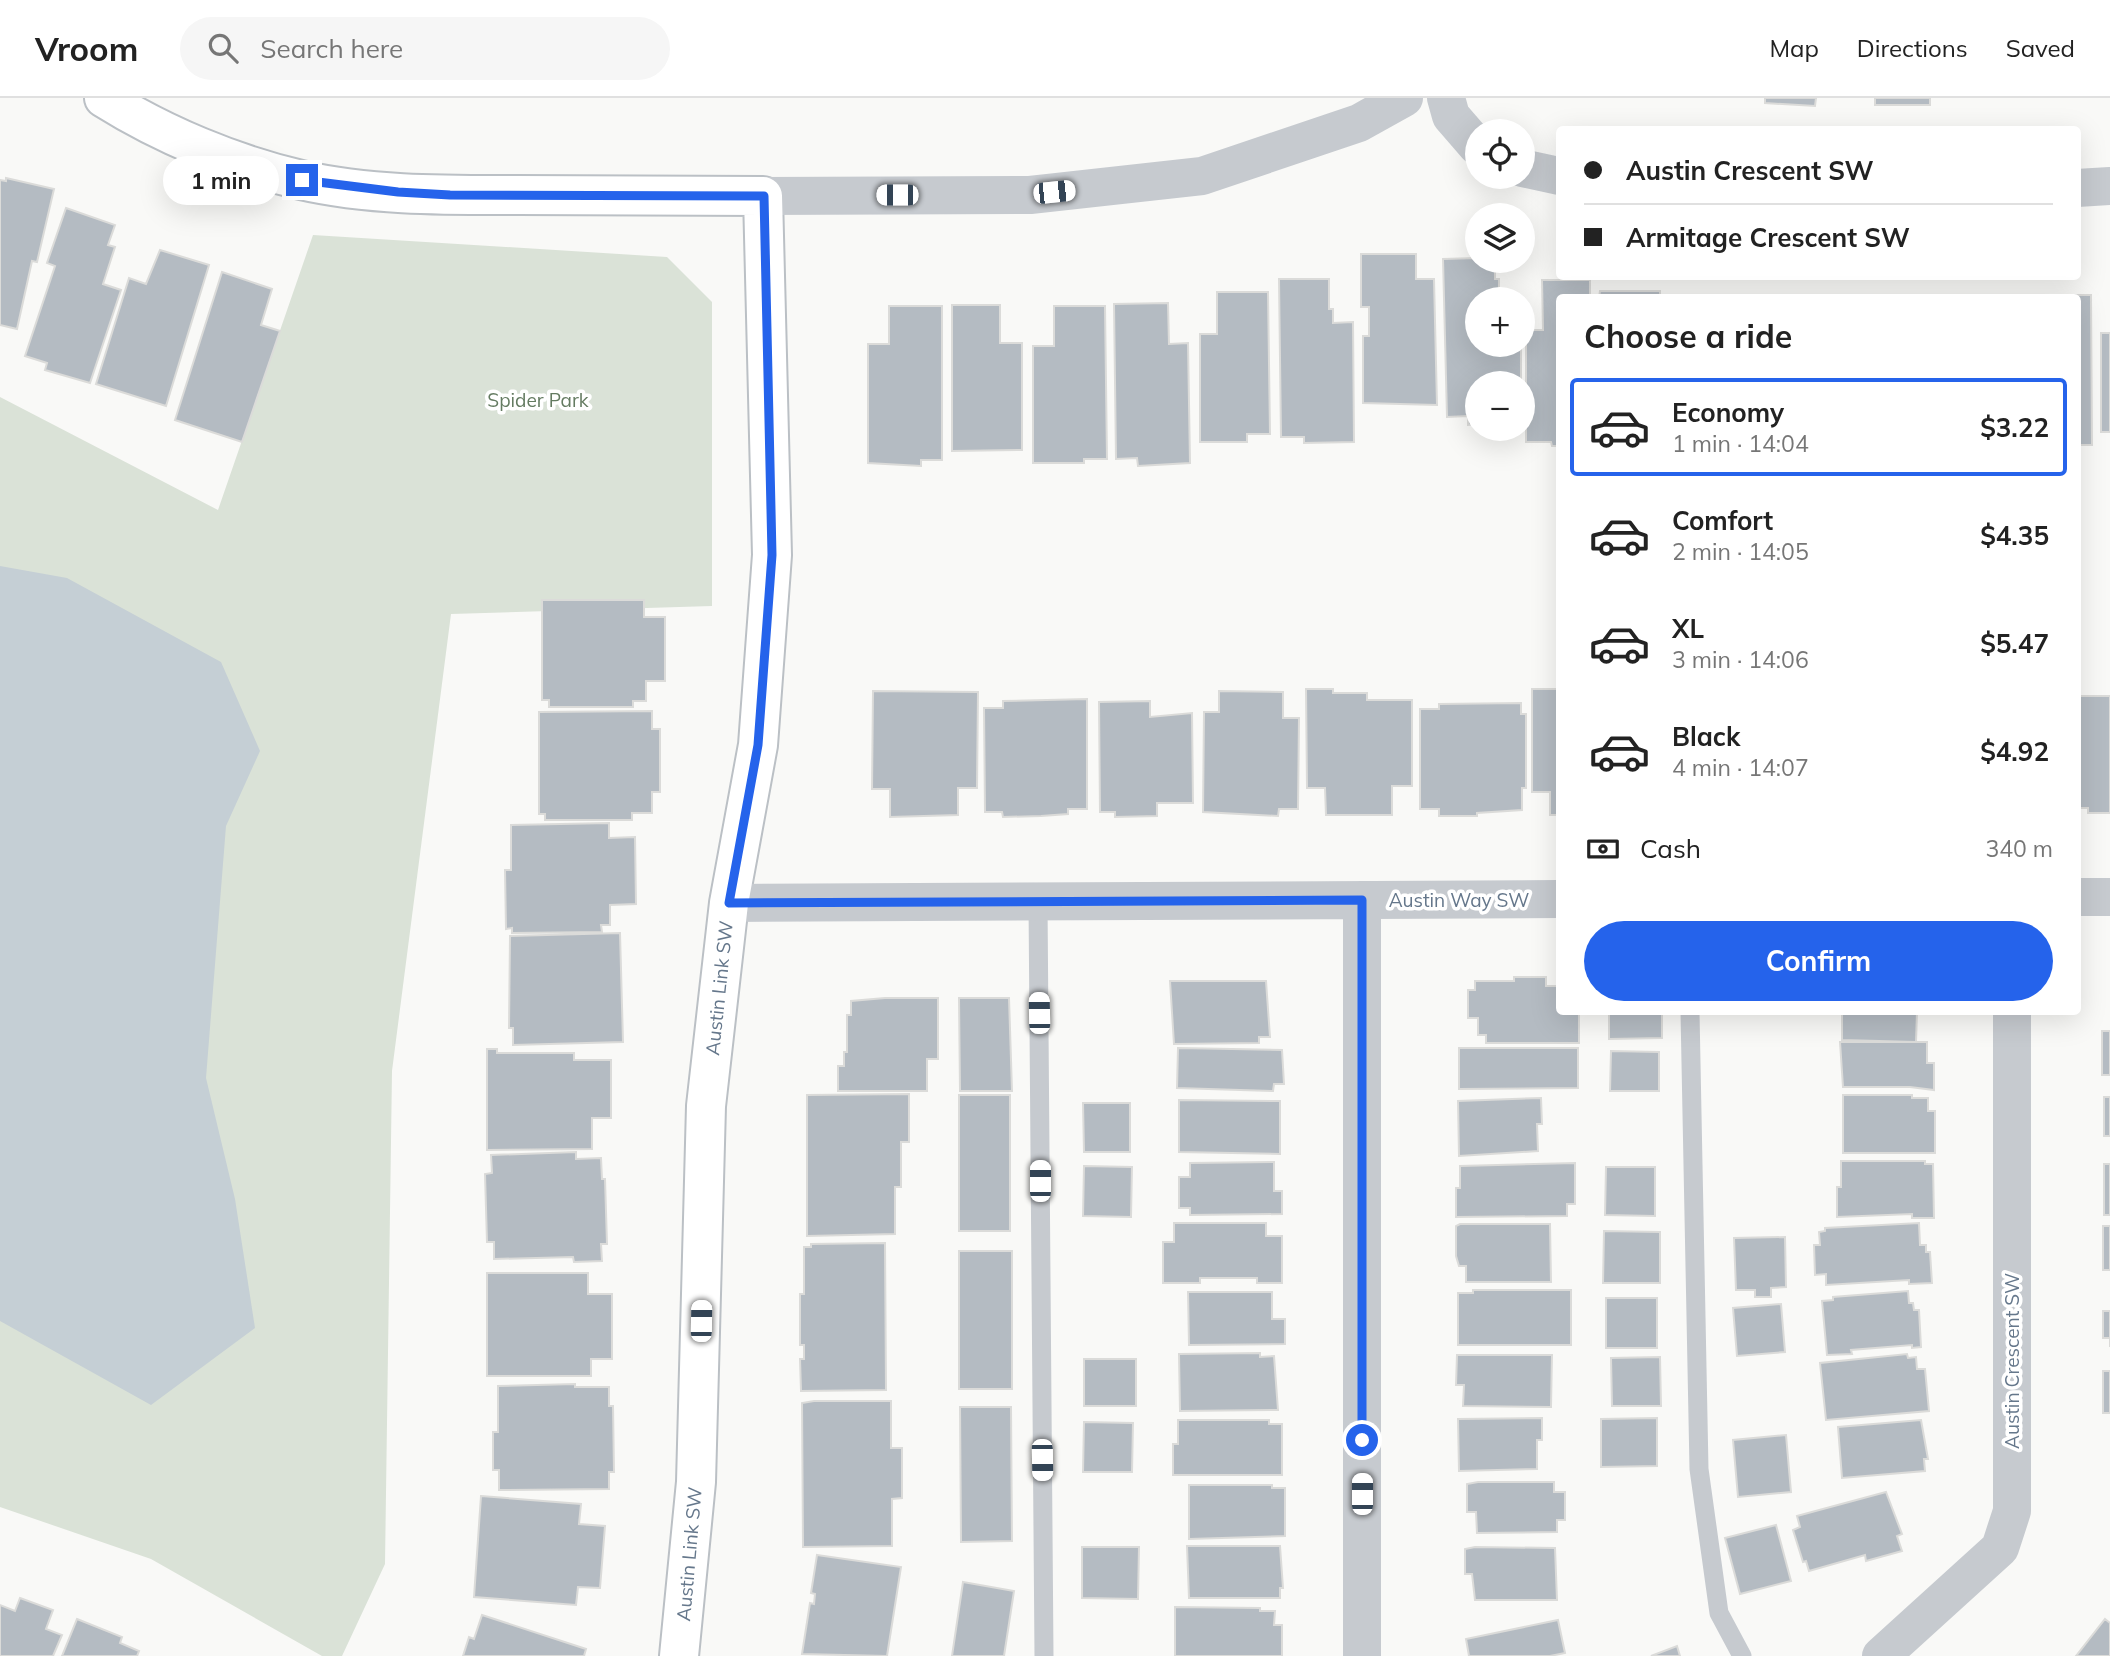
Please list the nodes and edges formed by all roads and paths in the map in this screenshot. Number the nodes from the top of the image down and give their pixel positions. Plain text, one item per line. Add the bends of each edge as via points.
1 (104, 98) edge
2 (1404, 98) edge
3 (1446, 98) edge
4 (1465, 132) edge
5 (1535, 171) edge
6 (1556, 175) edge
7 (2110, 186) edge
8 (2081, 188) edge
9 (764, 196) junction
10 (2081, 897) edge
11 (2110, 897) edge
12 (1556, 899) edge
13 (1362, 900) junction
14 (1038, 902) junction
15 (729, 903) junction
16 (1690, 1015) edge
17 (2012, 1015) edge
18 (679, 1656) edge
19 (1044, 1656) edge
20 (1362, 1656) edge
21 (1742, 1656) edge
22 (1881, 1656) edge

1 - 9 street via 246,164 347,187 450,195
2 - 9 street via 1359,124 1202,176 1030,195
3 - 4 street via 1451,116
5 - 6 street
7 - 8 street
9 - 15 street, Austin Link SW via 772,555 758,745
10 - 11 street
12 - 13 street, Austin Way SW
13 - 14 street, Austin Way SW
13 - 20 street
14 - 15 street, Austin Way SW
14 - 19 lane
15 - 18 street, Austin Link SW via 706,1106 696,1482
16 - 21 lane via 1699,1469 1719,1613
17 - 22 street, Austin Crescent SW via 2012,1511 2000,1548

